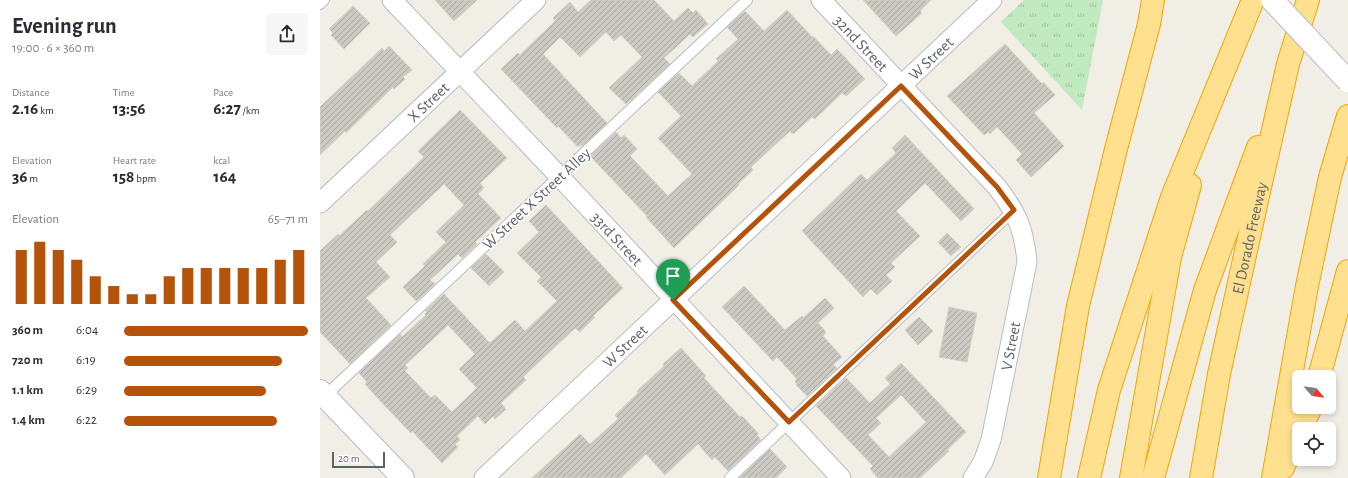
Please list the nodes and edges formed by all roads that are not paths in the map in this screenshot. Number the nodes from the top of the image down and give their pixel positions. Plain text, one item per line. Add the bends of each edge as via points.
1 (324, 0) edge
2 (392, 0) edge
3 (536, 0) edge
4 (747, 0) edge
5 (821, 0) edge
6 (992, 0) edge
7 (1153, 0) edge
8 (1253, 0) edge
9 (1272, 0) edge
10 (1308, 0) edge
11 (320, 4) edge
12 (1288, 64) junction
13 (459, 72) junction
14 (1348, 81) edge
15 (1217, 85) junction
16 (901, 86) junction
17 (1348, 116) edge
18 (559, 176) junction
19 (320, 203) edge
20 (1014, 210) junction
21 (1348, 271) edge
22 (673, 300) junction
23 (1321, 370) edge
24 (322, 393) edge
25 (789, 422) junction
26 (1292, 447) edge
27 (404, 478) edge
28 (484, 478) edge
29 (730, 478) edge
30 (842, 478) edge
31 (973, 478) edge
32 (1049, 478) edge
33 (1089, 478) edge
34 (1131, 478) edge
35 (1153, 478) edge
36 (1201, 478) edge
37 (1273, 478) edge
38 (1278, 478) edge

1 - 11 lane
2 - 13 street, 33rd Street
3 - 13 street, X Street
4 - 18 lane, W Street X Street Alley
5 - 16 street, 32nd Street
6 - 16 street, W Street
7 - 32 highway via 1078,306
8 - 15 highway
9 - 14 street, bridge
10 - 12 highway, El Dorado Freeway
12 - 35 highway via 1205,290
12 - 36 highway, El Dorado Freeway via 1219,374
13 - 18 street, 33rd Street
13 - 19 street, X Street
15 - 33 highway via 1172,197 1110,390
15 - 34 highway via 1170,257
16 - 20 street, 32nd Street via 997,187
16 - 22 street, W Street
17 - 37 highway via 1330,177 1307,286
18 - 22 street, 33rd Street
18 - 24 lane, W Street X Street Alley
20 - 25 lane
20 - 31 street, V Street via 1021,226 1027,262 991,440 983,462
21 - 23 highway
22 - 25 street, 33rd Street
22 - 28 street, W Street
24 - 27 street
25 - 29 lane
25 - 30 street, 33rd Street
26 - 38 highway

